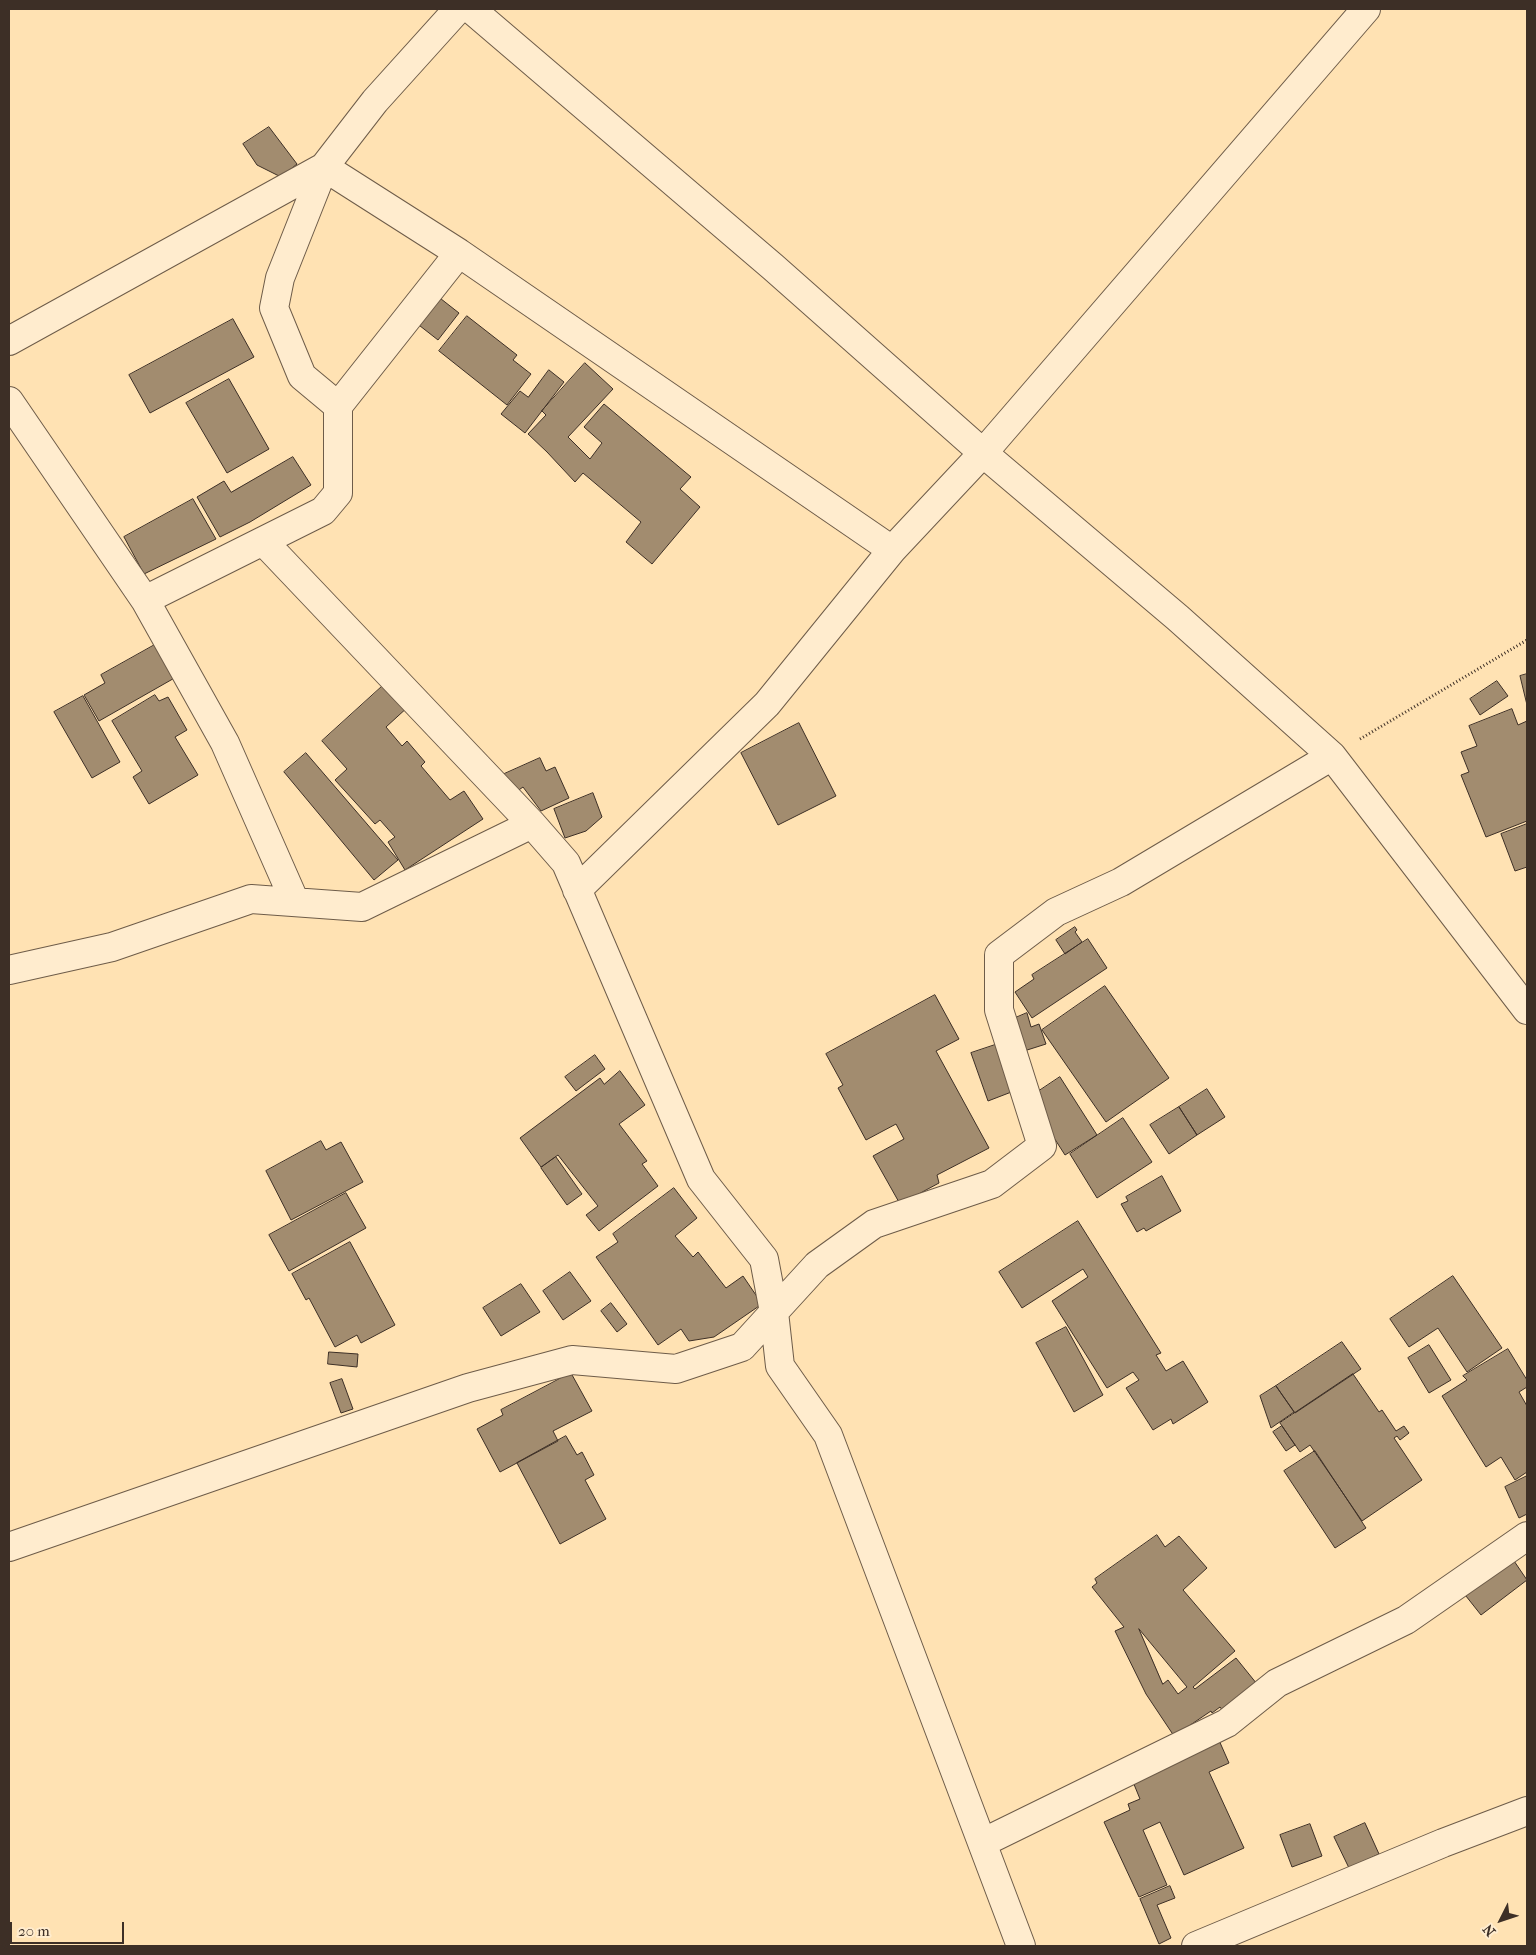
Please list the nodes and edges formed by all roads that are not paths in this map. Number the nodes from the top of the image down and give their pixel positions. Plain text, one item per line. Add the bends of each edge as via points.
1 (458, 9) edge
2 (471, 9) edge
3 (1366, 9) edge
4 (324, 166) junction
5 (459, 253) junction
6 (9, 341) edge
7 (9, 402) edge
8 (338, 406) junction
9 (983, 453) junction
10 (263, 541) junction
11 (892, 550) junction
12 (145, 600) junction
13 (1332, 756) junction
14 (532, 824) junction
15 (577, 890) junction
16 (295, 902) junction
17 (9, 970) edge
18 (1527, 1010) edge
19 (774, 1312) junction
20 (1527, 1536) edge
21 (9, 1547) edge
22 (1527, 1810) edge
23 (982, 1843) junction
24 (1021, 1946) edge
25 (1196, 1946) edge

1 - 4 street via 375,101
2 - 9 street via 773,267
3 - 9 street
4 - 5 street
4 - 6 street
4 - 8 street via 280,278 274,308 302,376
5 - 8 street
5 - 11 street
7 - 12 street
8 - 10 street via 338,493 323,511
9 - 11 street
9 - 13 street via 1178,618
10 - 12 street
10 - 14 street
11 - 15 street via 767,704
12 - 16 street via 225,743
13 - 18 street
13 - 19 street via 1121,882 1056,912 999,954 998,1010 1042,1146 992,1184 874,1224 817,1265
14 - 15 street via 566,863
14 - 16 street via 362,906
15 - 19 street via 701,1179 764,1259
16 - 17 street via 251,898 112,947
19 - 21 street via 742,1347 676,1369 572,1360 468,1388
19 - 23 street via 780,1366 828,1435
20 - 23 street via 1406,1620 1277,1683 1227,1723
22 - 25 street
23 - 24 street

